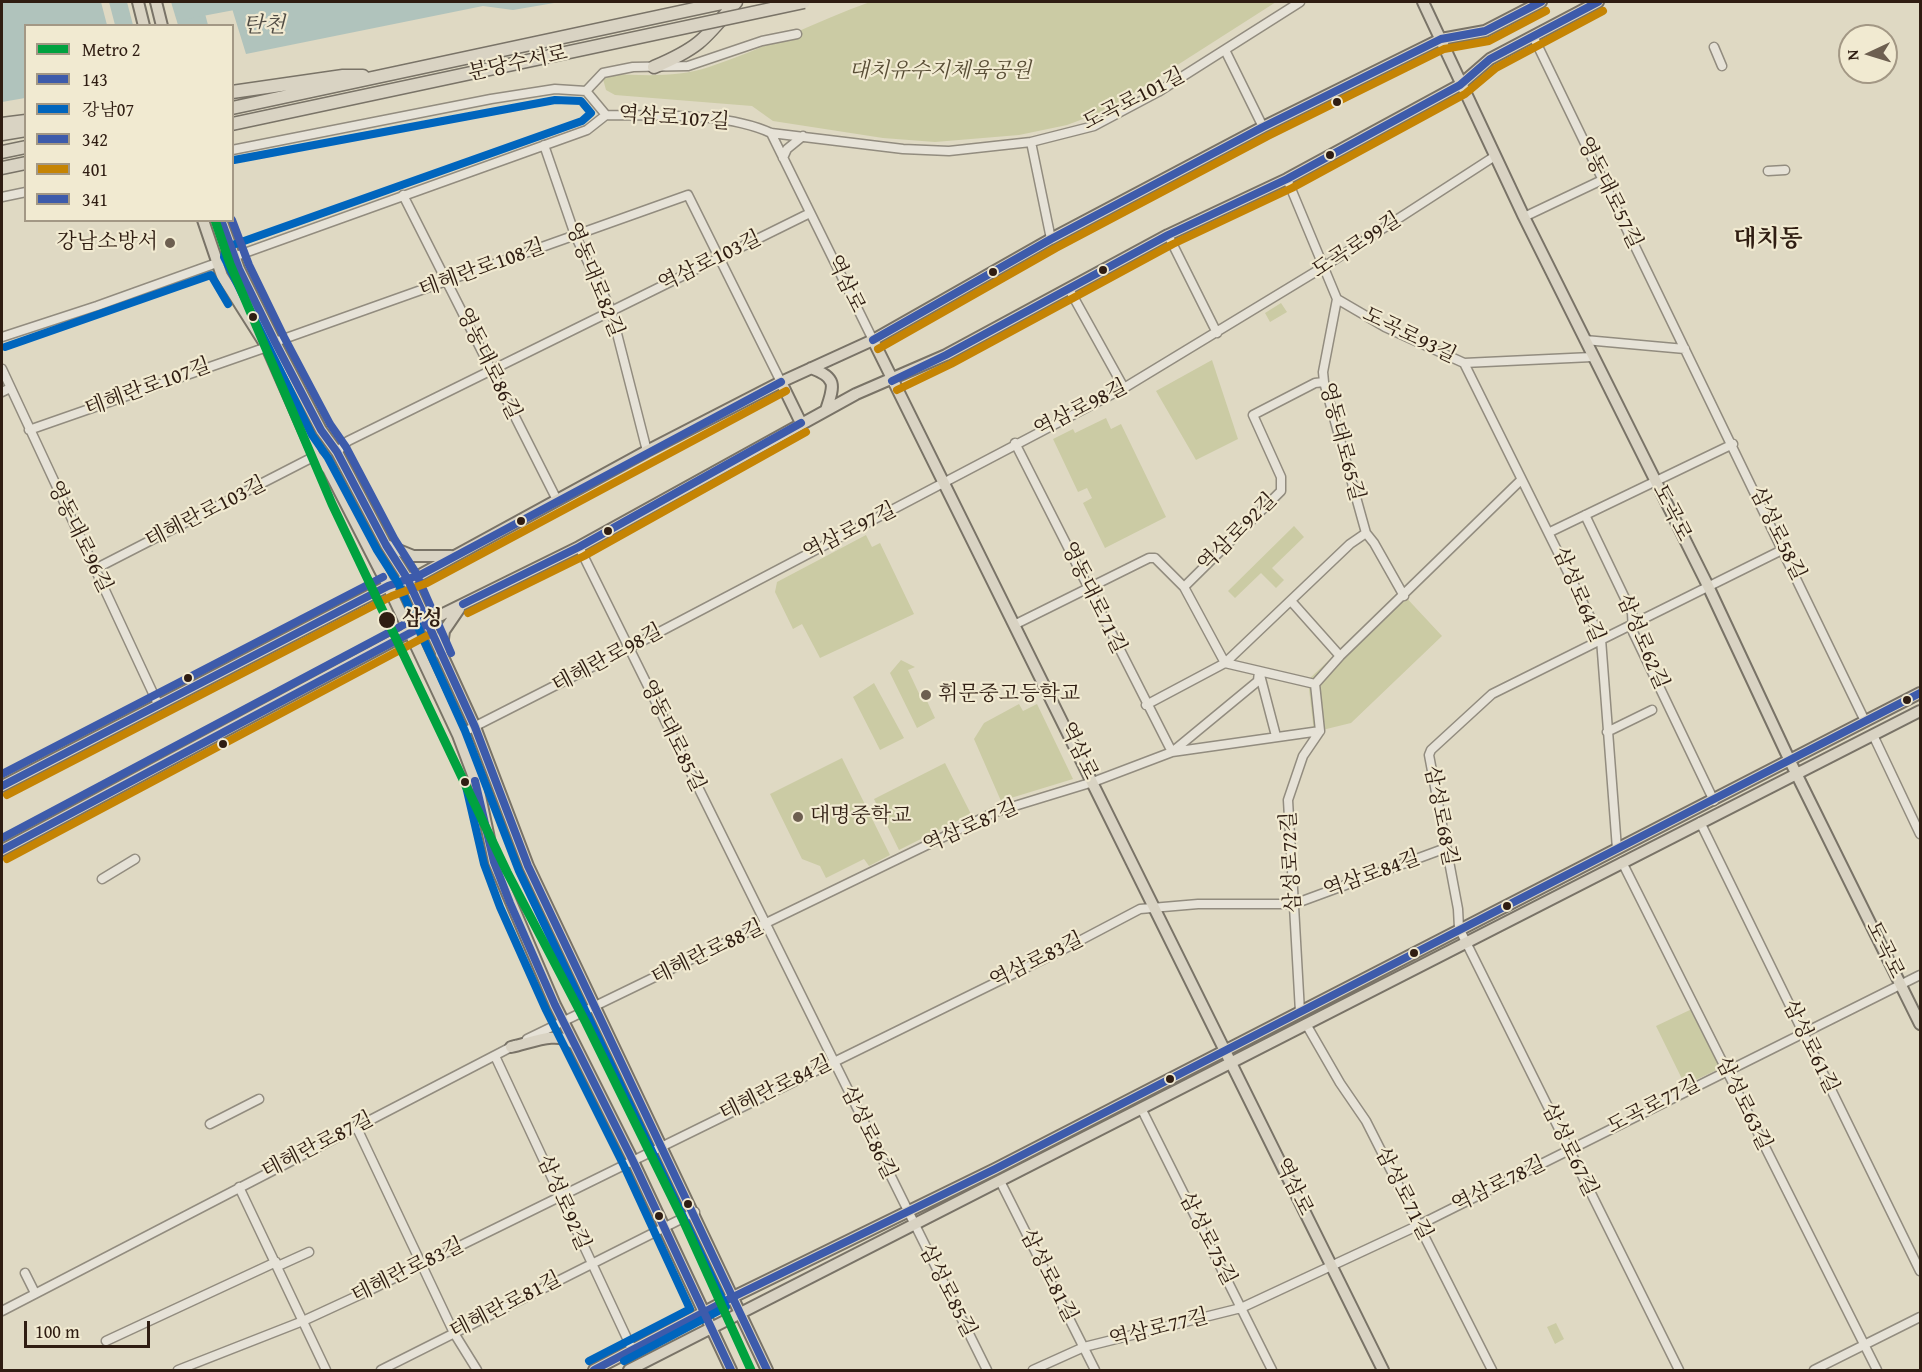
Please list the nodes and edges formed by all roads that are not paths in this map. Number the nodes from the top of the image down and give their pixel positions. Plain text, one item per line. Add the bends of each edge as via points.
1 (138, 2) edge
2 (156, 2) edge
3 (727, 2) edge
4 (736, 2) edge
5 (804, 2) edge
6 (1300, 2) edge
7 (1423, 2) edge
8 (1541, 2) edge
9 (1598, 2) edge
10 (144, 24) edge
11 (162, 24) edge
12 (797, 34) dead end
13 (1533, 36) junction
14 (1441, 39) junction
15 (1714, 47) dead end
16 (1225, 50) junction
17 (1722, 66) dead end
18 (654, 67) junction
19 (388, 76) junction
20 (1460, 85) junction
21 (586, 91) junction
22 (234, 92) edge
23 (234, 106) edge
24 (606, 115) junction
25 (24, 121) edge
26 (2, 124) edge
27 (234, 124) edge
28 (1263, 128) junction
29 (24, 130) edge
30 (771, 133) junction
31 (2, 134) edge
32 (804, 136) junction
33 (1031, 142) junction
34 (544, 145) junction
35 (24, 147) edge
36 (234, 150) edge
37 (2, 152) edge
38 (1495, 156) junction
39 (783, 158) junction
40 (24, 163) edge
41 (2, 168) edge
42 (1785, 170) dead end
43 (1768, 171) dead end
44 (1287, 179) junction
45 (1602, 180) junction
46 (24, 192) edge
47 (403, 195) junction
48 (2, 197) edge
49 (810, 213) junction
50 (1524, 217) junction
51 (204, 222) edge
52 (222, 222) edge
53 (576, 235) junction
54 (1168, 235) junction
55 (1051, 239) junction
56 (234, 256) junction
57 (720, 258) junction
58 (216, 262) junction
59 (1325, 266) junction
60 (448, 281) junction
61 (1069, 289) junction
62 (1337, 299) junction
63 (611, 310) junction
64 (1217, 333) junction
65 (2, 337) edge
66 (873, 340) junction
67 (1585, 340) junction
68 (271, 344) junction
69 (1685, 349) junction
70 (1592, 357) junction
71 (1464, 363) junction
72 (812, 368) junction
73 (2, 369) edge
74 (490, 370) junction
75 (892, 381) junction
76 (781, 382) junction
77 (1324, 382) junction
78 (1124, 388) junction
79 (6, 390) edge
80 (826, 410) junction
81 (801, 423) junction
82 (29, 430) junction
83 (1016, 443) junction
84 (1733, 444) junction
85 (647, 451) junction
86 (338, 452) junction
87 (315, 456) junction
88 (1521, 480) junction
89 (1656, 482) junction
90 (944, 484) junction
91 (557, 500) junction
92 (1585, 515) junction
93 (1550, 532) junction
94 (1366, 533) junction
95 (386, 545) junction
96 (579, 547) junction
97 (1784, 549) junction
98 (454, 555) junction
99 (95, 569) junction
100 (407, 578) junction
101 (756, 580) joint
102 (388, 586) junction
103 (1708, 586) junction
104 (1184, 587) junction
105 (1089, 588) junction
106 (1404, 596) junction
107 (1291, 601) junction
108 (464, 604) junction
109 (1633, 623) junction
110 (427, 624) junction
111 (1016, 624) junction
112 (411, 632) junction
113 (1601, 639) junction
114 (629, 648) junction
115 (1340, 656) junction
116 (441, 657) junction
117 (1225, 663) junction
118 (1259, 671) junction
119 (1315, 684) junction
120 (1920, 693) edge
121 (158, 704) junction
122 (1146, 705) junction
123 (1652, 710) dead end
124 (1920, 711) edge
125 (1866, 721) junction
126 (475, 727) junction
127 (1320, 731) junction
128 (1607, 732) junction
129 (458, 735) junction
130 (1873, 735) junction
131 (1276, 736) junction
132 (1172, 752) junction
133 (1789, 759) junction
134 (1797, 774) junction
135 (1093, 782) junction
136 (2, 786) edge
137 (1714, 801) junction
138 (1700, 822) junction
139 (1919, 828) edge
140 (1446, 848) junction
141 (1617, 849) junction
142 (2, 850) edge
143 (135, 859) dead end
144 (1622, 862) junction
145 (102, 879) dead end
146 (853, 882) joint
147 (1294, 904) junction
148 (1155, 908) junction
149 (1471, 923) junction
150 (767, 924) junction
151 (1460, 928) junction
152 (1448, 934) junction
153 (1478, 936) junction
154 (1466, 942) junction
155 (1455, 948) junction
156 (1920, 975) edge
157 (1901, 984) junction
158 (594, 1007) junction
159 (1300, 1011) junction
160 (920, 1019) joint
161 (564, 1023) junction
162 (1306, 1024) junction
163 (1920, 1024) edge
164 (1803, 1033) junction
165 (577, 1046) junction
166 (511, 1047) junction
167 (1223, 1049) junction
168 (495, 1056) junction
169 (833, 1061) junction
170 (1232, 1064) junction
171 (1726, 1070) junction
172 (259, 1099) dead end
173 (1141, 1108) junction
174 (210, 1124) dead end
175 (356, 1126) junction
176 (662, 1144) junction
177 (1569, 1150) junction
178 (633, 1161) junction
179 (1000, 1181) junction
180 (239, 1187) junction
181 (560, 1198) junction
182 (907, 1211) junction
183 (695, 1212) junction
184 (1419, 1225) junction
185 (664, 1227) junction
186 (914, 1227) junction
187 (309, 1252) dead end
188 (590, 1263) junction
189 (277, 1264) junction
190 (421, 1264) junction
191 (1332, 1266) junction
192 (1920, 1271) edge
193 (25, 1273) dead end
194 (35, 1293) junction
195 (733, 1297) junction
196 (1241, 1308) junction
197 (2, 1311) edge
198 (741, 1312) junction
199 (704, 1314) junction
200 (1920, 1317) edge
201 (303, 1321) junction
202 (711, 1328) junction
203 (454, 1333) junction
204 (106, 1341) dead end
205 (1864, 1346) junction
206 (1084, 1347) junction
207 (632, 1349) junction
208 (178, 1371) edge
209 (326, 1371) edge
210 (381, 1371) edge
211 (477, 1371) edge
212 (594, 1371) edge
213 (629, 1371) edge
214 (731, 1371) edge
215 (767, 1371) edge
216 (987, 1371) edge
217 (1033, 1371) edge
218 (1095, 1371) edge
219 (1272, 1371) edge
220 (1383, 1371) edge
221 (1492, 1371) edge
222 (1679, 1371) edge
223 (1814, 1371) edge
224 (1877, 1371) edge

1 - 10 main road
2 - 11 main road
3 - 19 highway, 분당수서로
4 - 18 highway via 705,40 687,53
5 - 27 highway, 분당수서로, bridge
6 - 16 street, 도곡로101길
7 - 14 main road, 도곡로
8 - 14 main road via 1485,31
9 - 13 main road
12 - 18 street via 744,46 688,66
13 - 20 main road via 1490,59
13 - 45 street, 영동대로57길
14 - 20 main road, 도곡로
14 - 28 main road
15 - 17 street
16 - 28 street
16 - 33 street, 도곡로101길 via 1094,126
18 - 21 street via 603,73
19 - 22 highway via 344,76
19 - 23 highway, 분당수서로
20 - 38 main road, 도곡로
20 - 44 main road
21 - 24 street, 역삼로107길
21 - 36 street via 555,89 491,99
24 - 30 street, 역삼로107길 via 713,120 754,125
24 - 34 street via 587,130
25 - 26 highway
28 - 55 main road
29 - 31 highway
30 - 32 street, 도곡로101길
30 - 39 street, 역삼로
32 - 33 street, 도곡로101길 via 949,151
32 - 39 street via 793,142
33 - 55 street
34 - 47 street
34 - 53 street, 영동대로82길
35 - 37 highway
38 - 50 main road, 도곡로
38 - 59 street, 도곡로99길
39 - 49 street, 역삼로
40 - 41 highway
42 - 43 street
44 - 54 main road
44 - 59 street
45 - 50 street
45 - 69 street, 영동대로57길
46 - 48 street
47 - 56 street
47 - 60 street, 영동대로86길
49 - 57 street, 역삼로103길
49 - 66 street, 역삼로
50 - 67 main road, 도곡로
51 - 58 main road
52 - 56 main road
53 - 57 street, 테헤란로108길 via 688,195
53 - 60 street, 테헤란로108길
53 - 63 street, 영동대로82길
54 - 61 main road
54 - 64 street
55 - 66 main road
56 - 58 street
56 - 68 main road
57 - 63 street, 역삼로103길
57 - 76 street
58 - 65 street
58 - 68 main road
59 - 62 street
59 - 64 street, 도곡로99길
60 - 68 street, 테헤란로108길
60 - 74 street, 영동대로86길
61 - 75 main road
61 - 78 street
62 - 71 street, 도곡로93길 via 1385,327
62 - 77 street, 영동대로65길
63 - 74 street, 역삼로103길
63 - 85 street, 영동대로82길
64 - 78 street, 역삼로98길
66 - 72 main road
66 - 75 main road, 역삼로
67 - 69 street
67 - 70 main road, 도곡로
68 - 82 street, 테헤란로107길
68 - 86 main road
68 - 87 main road
69 - 84 street, 삼성로58길
70 - 71 street, 도곡로93길
70 - 89 main road, 도곡로
71 - 88 street, 삼성로64길
72 - 76 main road
72 - 80 main road via 826,373 832,383
73 - 79 street, 영동대로96길
74 - 86 street, 역삼로103길 via 348,441
74 - 91 street, 영동대로86길
75 - 80 main road
75 - 90 main road, 역삼로
76 - 81 main road
76 - 85 main road
77 - 94 street, 영동대로65길
77 - 104 street, 역삼로92길 via 1253,415 1281,477 1281,491
78 - 83 street, 역삼로98길
79 - 82 street, 영동대로96길
80 - 81 main road
81 - 96 main road
82 - 99 street, 영동대로96길
83 - 90 street, 역삼로98길
83 - 105 street, 영동대로71길
84 - 89 street
84 - 97 street, 삼성로58길
85 - 91 main road
86 - 95 main road
87 - 99 street, 테헤란로103길
87 - 102 main road via 327,469
88 - 93 street, 삼성로64길
88 - 106 street
89 - 92 street
89 - 103 main road, 도곡로
90 - 101 street, 역삼로97길
90 - 111 main road, 역삼로
91 - 98 main road
92 - 93 street
92 - 109 street, 삼성로62길 via 1632,613
93 - 113 street, 삼성로64길
94 - 106 street, 영동대로65길
94 - 107 street
95 - 98 main road via 412,556
95 - 100 main road
96 - 108 main road
96 - 114 street, 영동대로85길
97 - 103 street
97 - 125 street, 삼성로58길
98 - 100 main road via 422,574
99 - 121 street, 영동대로96길
100 - 102 main road
100 - 110 main road
101 - 114 street, 테헤란로98길
102 - 112 main road
102 - 121 main road
103 - 109 street
103 - 133 main road, 도곡로
104 - 105 street, 역삼로92길 via 1155,558 1149,558
104 - 117 street, 역삼로92길
105 - 111 street, 역삼로92길
105 - 122 street, 영동대로71길
106 - 115 street
107 - 115 street
107 - 117 street
108 - 110 main road
108 - 116 main road via 444,631
109 - 113 street
109 - 137 street, 삼성로62길 via 1633,632
110 - 112 main road
110 - 116 main road
111 - 135 main road, 역삼로
112 - 129 main road
112 - 142 main road
113 - 128 street, 삼성로64길
113 - 140 street, 삼성로68길 via 1492,694 1431,750
114 - 126 street, 테헤란로98길
114 - 150 street, 영동대로85길
115 - 119 street
116 - 126 main road
117 - 118 street
117 - 122 street
118 - 119 street
118 - 131 street
118 - 132 street via 1258,681
119 - 127 street
120 - 125 main road
121 - 136 main road
122 - 132 street, 영동대로71길
123 - 128 street
124 - 130 main road
125 - 133 main road
126 - 129 street, 테헤란로98길
126 - 158 main road via 528,866
127 - 131 street
127 - 147 street, 삼성로72길 via 1303,756 1288,800
128 - 141 street, 삼성로64길
129 - 161 main road via 479,791 494,862
130 - 134 main road
130 - 139 street
131 - 132 street
132 - 135 street, 역삼로87길
133 - 134 main road, 도곡로
133 - 137 main road
134 - 138 main road
134 - 157 main road, 도곡로
135 - 146 street, 역삼로87길 via 995,812
135 - 148 main road, 역삼로
137 - 141 main road
138 - 144 main road
138 - 164 street, 삼성로61길
140 - 147 street, 역삼로84길
140 - 151 street, 삼성로68길
141 - 149 main road
143 - 145 street
144 - 153 main road
144 - 171 street, 삼성로63길
146 - 150 street, 테헤란로88길
147 - 148 street, 역삼로84길
147 - 159 street, 삼성로72길
148 - 160 street, 역삼로83길 via 1140,909
148 - 167 main road, 역삼로
149 - 151 main road
149 - 153 main road
150 - 158 street, 테헤란로88길
150 - 169 street, 삼성로86길
151 - 152 main road
151 - 154 street, 삼성로67길
152 - 155 main road
152 - 159 main road
153 - 154 main road
154 - 155 main road
154 - 177 street, 삼성로67길
155 - 162 main road
156 - 157 street, 도곡로77길
157 - 163 main road, 도곡로
157 - 164 street, 도곡로77길
158 - 161 street, 테헤란로88길
158 - 176 main road
159 - 167 main road
160 - 169 street, 테헤란로84길
161 - 165 main road
161 - 166 street, 테헤란로87길
162 - 170 main road
162 - 184 street, 삼성로71길 via 1366,1121
164 - 171 street, 도곡로77길
164 - 192 street, 삼성로61길
165 - 166 main road via 561,1038
165 - 178 main road
166 - 168 street, 테헤란로87길
167 - 170 main road, 역삼로
167 - 182 main road
168 - 175 street, 테헤란로87길
168 - 181 street, 삼성로92길
169 - 176 street, 테헤란로84길
169 - 182 street, 삼성로86길
170 - 173 main road
170 - 191 main road, 역삼로
171 - 177 street, 도곡로77길
171 - 205 street, 삼성로63길
172 - 174 street
173 - 179 main road
173 - 196 street, 삼성로75길
175 - 180 street, 테헤란로87길
175 - 190 street
176 - 178 street, 테헤란로84길
176 - 183 main road
177 - 184 street, 역삼로78길
177 - 222 street, 삼성로67길
178 - 181 street, 테헤란로83길
178 - 185 main road
179 - 186 main road
179 - 206 street, 삼성로81길
180 - 189 street
180 - 194 street, 테헤란로87길
181 - 188 street, 삼성로92길
181 - 190 street, 테헤란로83길
182 - 186 street, 삼성로85길
182 - 195 main road
183 - 185 street, 테헤란로81길
183 - 195 main road
184 - 191 street, 역삼로78길
184 - 221 street, 삼성로71길
185 - 188 street, 테헤란로81길
185 - 199 main road
186 - 198 main road
186 - 216 street, 삼성로85길
187 - 189 street
188 - 203 street, 테헤란로81길
188 - 207 street, 삼성로92길
189 - 201 street
189 - 204 street
190 - 201 street, 테헤란로83길
190 - 203 street
191 - 196 street, 역삼로77길
191 - 220 main road, 역삼로
193 - 194 street
194 - 197 street, 테헤란로87길
195 - 198 main road
195 - 199 main road
196 - 206 street, 역삼로77길
196 - 219 street, 삼성로75길
198 - 202 main road
198 - 215 main road
199 - 202 main road
199 - 207 main road
200 - 205 street
201 - 208 street, 테헤란로83길
201 - 209 street
202 - 213 main road
202 - 214 main road
203 - 210 street, 테헤란로81길
203 - 211 street
205 - 223 street
205 - 224 street, 삼성로63길
206 - 217 street, 역삼로77길
206 - 218 street, 삼성로81길
207 - 212 main road

